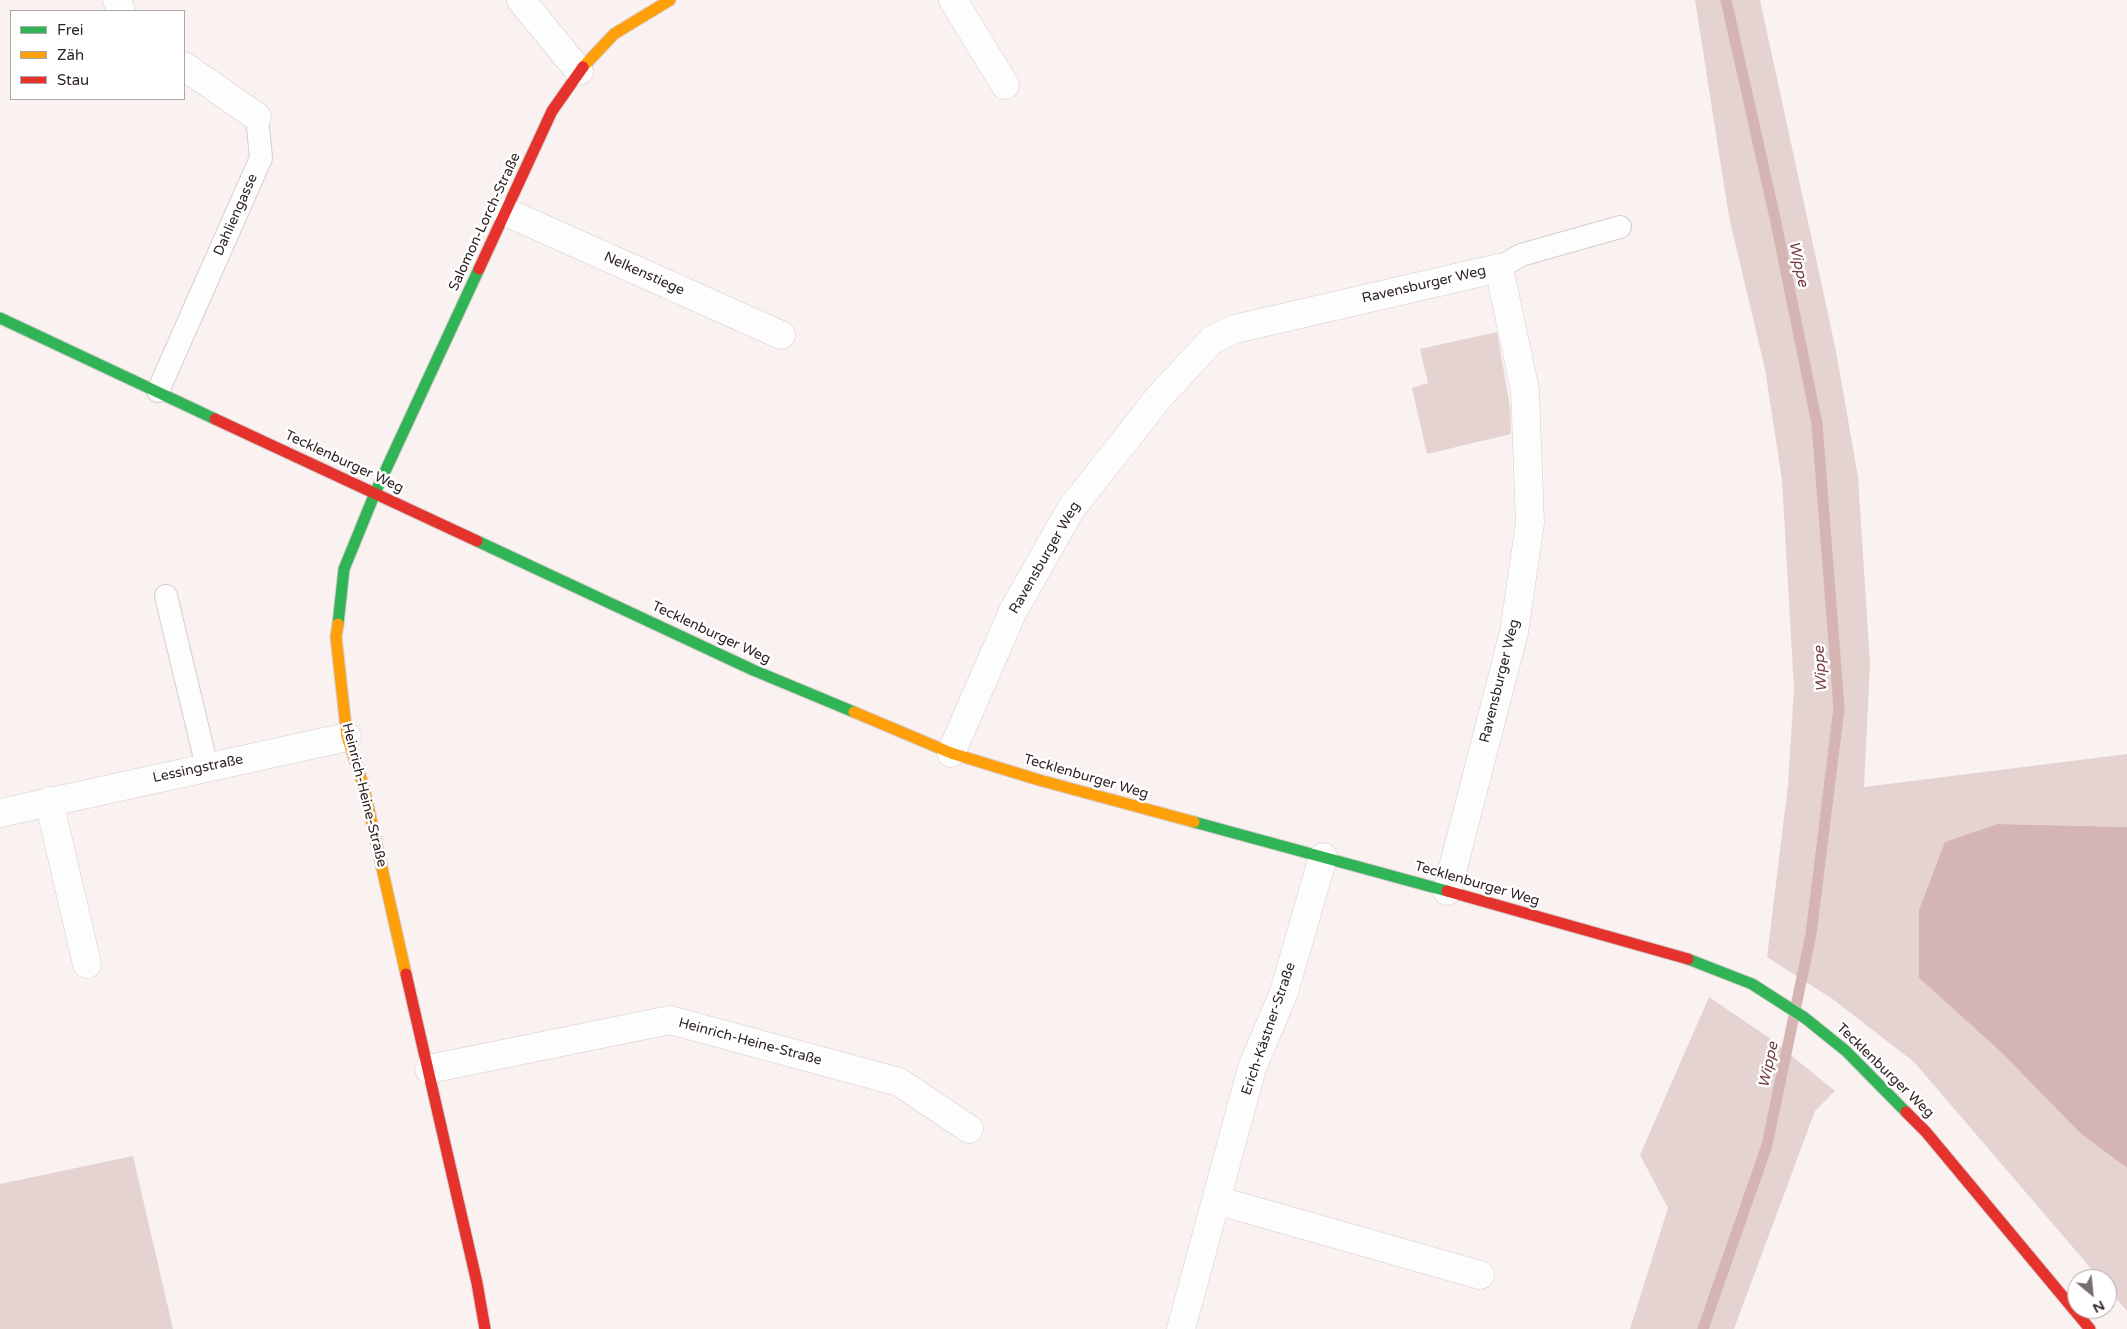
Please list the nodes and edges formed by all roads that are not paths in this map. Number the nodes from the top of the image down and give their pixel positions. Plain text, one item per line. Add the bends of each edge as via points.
1 (521, 0) edge
2 (670, 0) edge
3 (953, 0) edge
4 (185, 67) edge
5 (579, 71) junction
6 (1005, 85) dead end
7 (257, 117) joint
8 (506, 212) junction
9 (1620, 228) dead end
10 (1498, 268) junction
11 (0, 318) edge
12 (781, 336) dead end
13 (158, 391) junction
14 (375, 493) junction
15 (166, 596) dead end
16 (347, 737) junction
17 (951, 753) junction
18 (207, 766) junction
19 (50, 801) junction
20 (0, 813) edge
21 (1323, 857) junction
22 (1447, 891) junction
23 (87, 964) dead end
24 (429, 1069) junction
25 (970, 1129) dead end
26 (1216, 1200) junction
27 (1480, 1275) dead end
28 (485, 1329) edge
29 (1181, 1329) edge
30 (2090, 1329) edge

1 - 5 street
2 - 5 street, Salomon-Lorch-Straße via 614,34
3 - 6 street
4 - 7 street, Dahliengasse
5 - 8 street, Salomon-Lorch-Straße via 552,111
7 - 13 lane, Dahliengasse via 261,158
8 - 12 street, Nelkenstiege
8 - 14 street, Salomon-Lorch-Straße
9 - 10 lane via 1521,255
10 - 17 street, Ravensburger Weg via 1236,329 1212,340 1160,396 1071,508 1013,611
10 - 22 street, Ravensburger Weg via 1525,390 1530,523 1514,632
11 - 13 street, Tecklenburger Weg
13 - 14 street, Tecklenburger Weg
14 - 16 street, Heinrich-Heine-Straße via 344,569 336,637
14 - 17 street, Tecklenburger Weg via 754,670
15 - 18 lane
16 - 18 street, Lessingstraße
16 - 24 street, Heinrich-Heine-Straße via 363,784
17 - 21 street, Tecklenburger Weg
18 - 19 street, Lessingstraße
19 - 20 street, Lessingstraße
19 - 23 street
21 - 22 street, Tecklenburger Weg
21 - 26 street, Erich-Kästner-Straße via 1284,992 1252,1068
22 - 30 street, Tecklenburger Weg via 1685,958 1752,984 1805,1018 1846,1051 1926,1132
24 - 25 street, Heinrich-Heine-Straße via 670,1020 899,1082
24 - 28 street, Heinrich-Heine-Straße
26 - 27 street
26 - 29 street, Erich-Kästner-Straße

